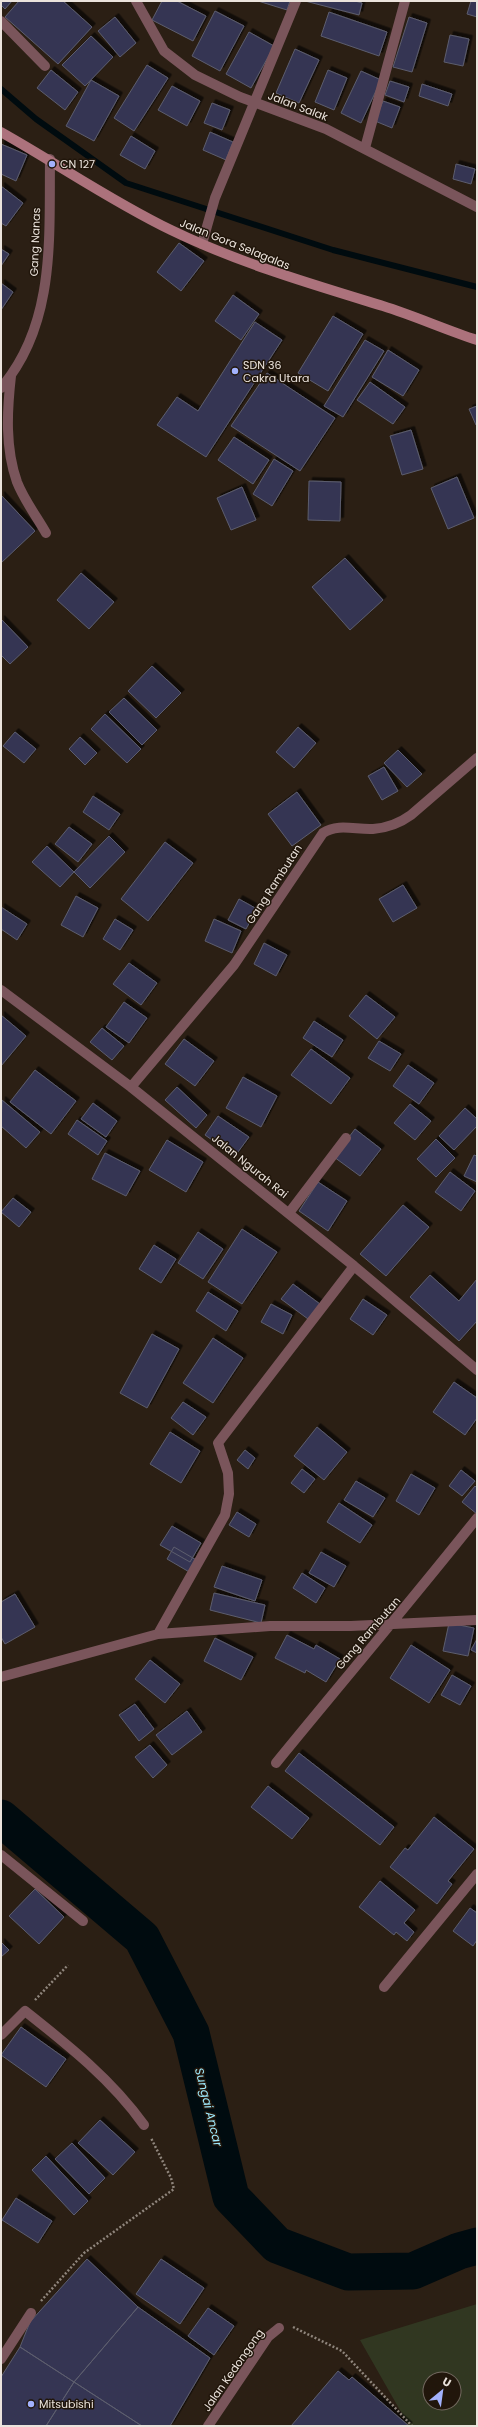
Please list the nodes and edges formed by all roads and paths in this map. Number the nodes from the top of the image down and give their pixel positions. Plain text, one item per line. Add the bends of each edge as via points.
1 (136, 1) edge
2 (296, 1) edge
3 (405, 1) edge
4 (1, 21) edge
5 (44, 66) dead end
6 (255, 103) junction
7 (1, 132) edge
8 (366, 148) junction
9 (50, 159) junction
10 (477, 207) edge
11 (202, 244) junction
12 (477, 340) edge
13 (12, 374) junction
14 (1, 388) edge
15 (46, 533) dead end
16 (477, 758) edge
17 (1, 990) edge
18 (131, 1087) junction
19 (346, 1138) dead end
20 (290, 1213) junction
21 (354, 1266) junction
22 (477, 1370) edge
23 (477, 1518) edge
24 (477, 1620) edge
25 (393, 1624) junction
26 (158, 1634) junction
27 (1, 1677) edge
28 (276, 1763) dead end
29 (1, 1855) edge
30 (477, 1874) edge
31 (83, 1921) dead end
32 (68, 1965) dead end
33 (384, 1987) dead end
34 (25, 2010) junction
35 (1, 2035) edge
36 (144, 2125) joint
37 (31, 2312) joint
38 (279, 2328) joint
39 (1, 2359) edge
40 (208, 2426) edge
41 (412, 2426) edge

1 - 6 street, Jalan Salak via 164,51 175,62 195,75
2 - 6 street
3 - 8 street
4 - 5 street
6 - 8 street, Jalan Salak via 326,129
6 - 11 street via 215,198
7 - 9 street, Jalan Gora Selagalas
8 - 10 street, Jalan Salak
9 - 11 street, Jalan Gora Selagalas via 98,192
9 - 13 street, Gang Nanas via 48,272 35,328
11 - 12 street, Jalan Gora Selagalas via 298,282 384,307
13 - 14 street, Gang Nanas
13 - 15 street via 8,399 11,458 17,483
16 - 18 street, Gang Rambutan via 400,823 375,829 338,827 323,833 234,965
17 - 18 street, Jalan Ngurah Rai
18 - 20 street, Jalan Ngurah Rai
19 - 20 street
20 - 21 street, Jalan Ngurah Rai
21 - 22 street, Jalan Ngurah Rai
21 - 26 street via 218,1443 228,1473 228,1505 225,1515
23 - 25 street, Gang Rambutan
24 - 25 street
25 - 26 street via 270,1626
25 - 28 street, Gang Rambutan
26 - 27 street
29 - 31 street
30 - 33 street
32 - 34 path
34 - 35 street
34 - 36 street via 79,2055 131,2107
36 - 37 path via 174,2189 84,2253
37 - 39 street
38 - 40 street, Jalan Kedongong via 268,2337
38 - 41 path via 289,2326 299,2329 342,2351

